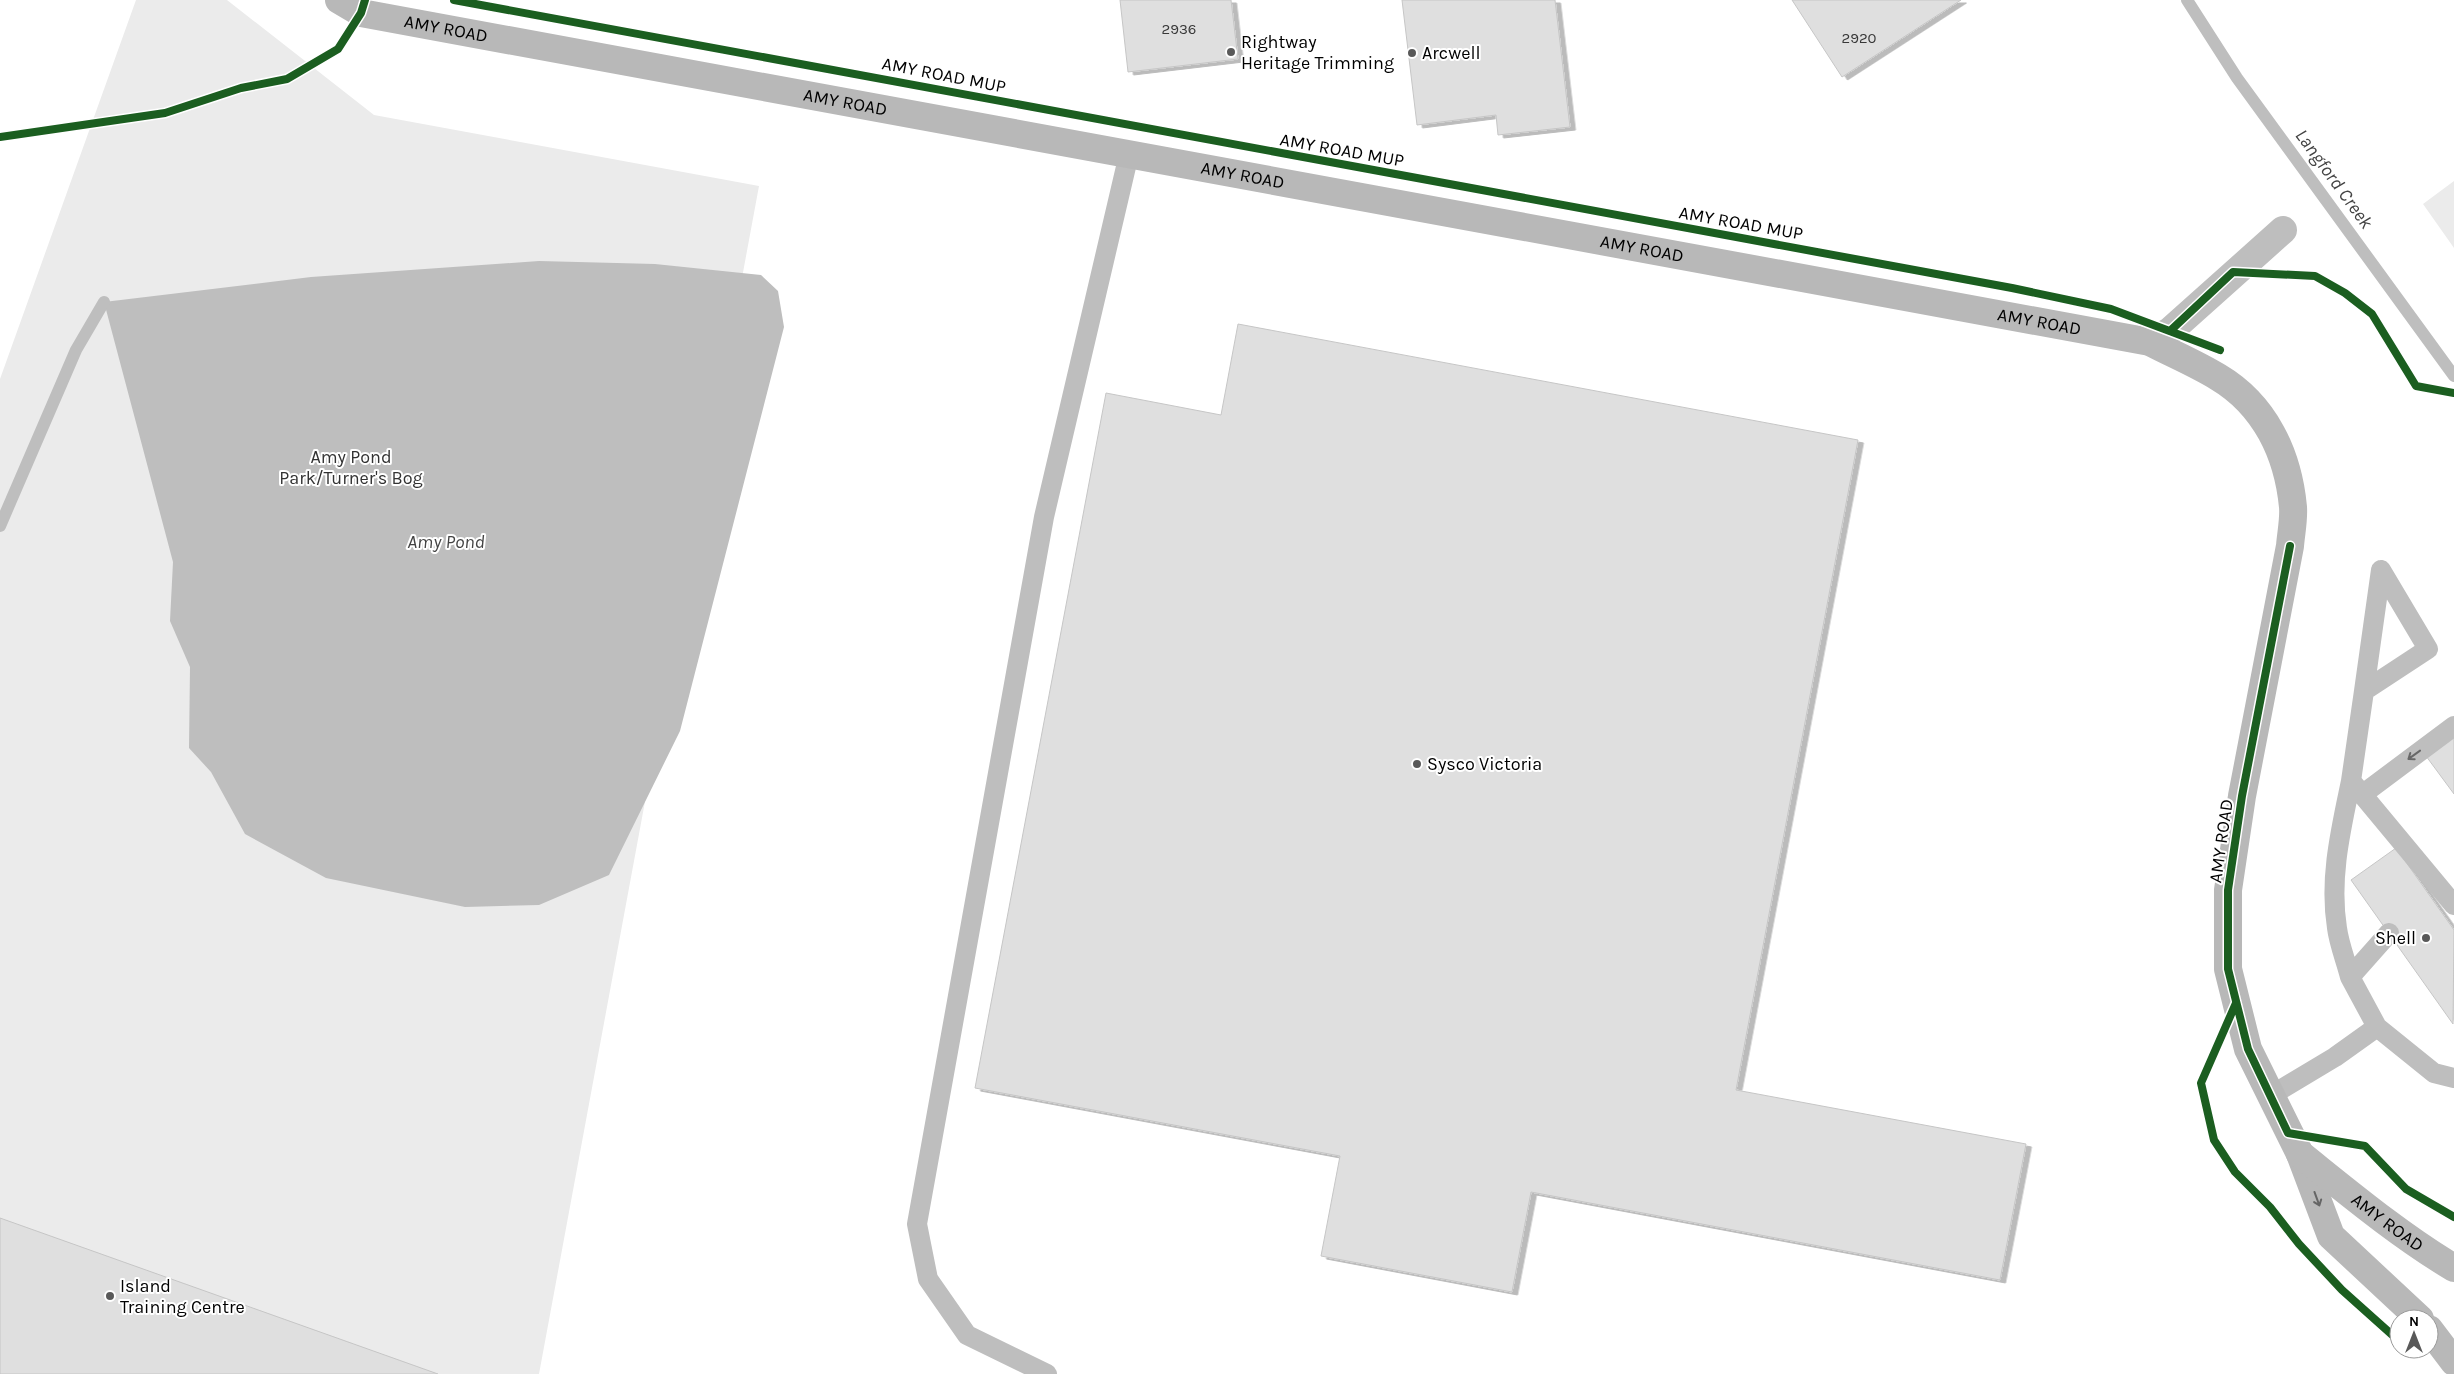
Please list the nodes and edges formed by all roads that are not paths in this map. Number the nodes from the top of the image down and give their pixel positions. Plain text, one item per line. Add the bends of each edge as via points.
1 (339, 0) edge
2 (1129, 154) junction
3 (2283, 230) dead end
4 (2150, 342) junction
5 (2364, 691) junction
6 (2454, 726) edge
7 (2357, 787) junction
8 (2444, 899) edge
9 (2389, 933) dead end
10 (2350, 976) junction
11 (2377, 1027) junction
12 (2454, 1078) edge
13 (2270, 1096) junction
14 (2300, 1154) junction
15 (2454, 1268) edge
16 (2409, 1309) edge
17 (2439, 1342) edge
18 (2454, 1362) edge
19 (1046, 1374) edge

1 - 2 street, AMY ROAD via 361,13
2 - 4 street, AMY ROAD
2 - 19 lane via 1044,517 917,1224 928,1279 967,1336
3 - 4 street via 2170,331
4 - 13 street, AMY ROAD via 2219,377 2252,403 2271,428 2288,477 2293,509 2290,546 2244,786 2228,890 2228,969 2248,1049
5 - 5 lane via 2428,649 2381,570 2368,663
5 - 7 lane
6 -> 7 lane
7 - 8 lane
7 - 10 lane via 2338,842 2335,880 2337,929
9 - 10 lane
10 - 11 lane
11 - 12 lane via 2434,1074
11 - 13 lane
13 - 14 street, AMY ROAD
14 - 15 street, AMY ROAD via 2373,1212
14 -> 16 street, AMY ROAD via 2330,1236
17 - 18 street

